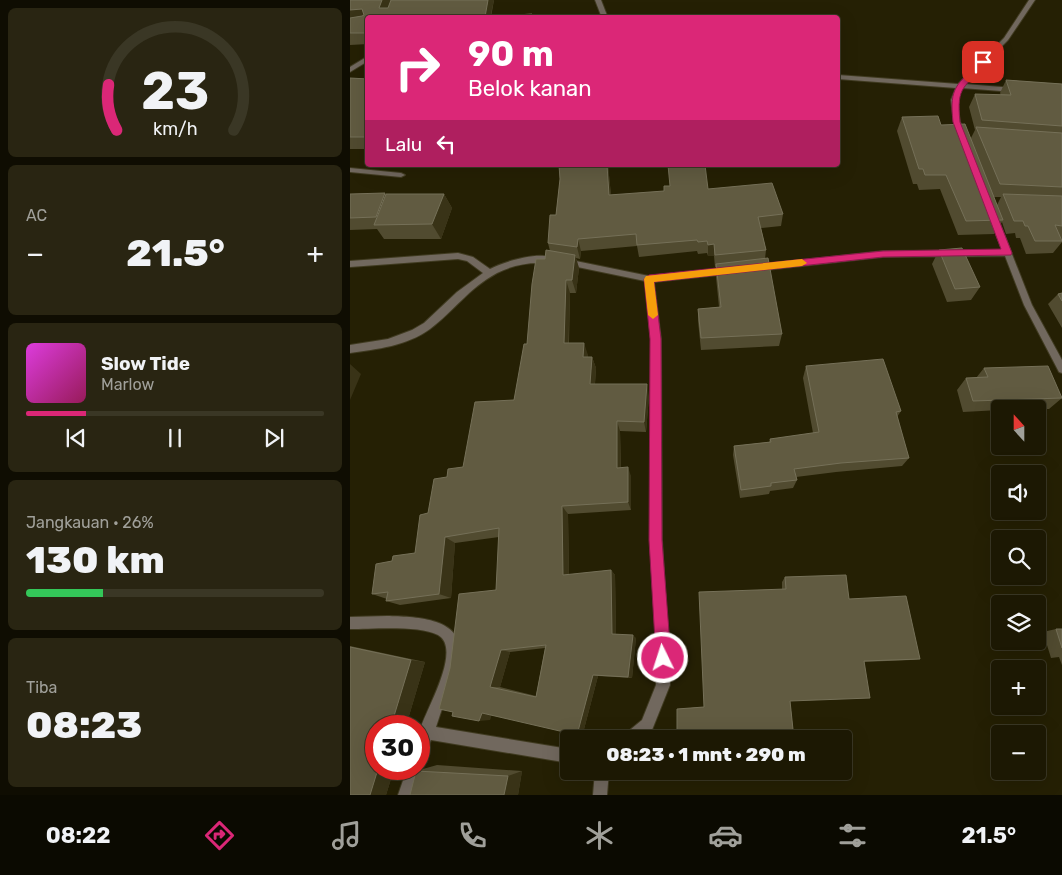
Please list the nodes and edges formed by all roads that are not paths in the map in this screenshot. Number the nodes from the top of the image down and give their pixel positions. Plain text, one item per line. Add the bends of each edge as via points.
1 (598, 0) edge
2 (1032, 0) edge
3 (603, 15) edge
4 (365, 60) edge
5 (350, 70) edge
6 (840, 77) edge
7 (960, 86) junction
8 (1018, 90) edge
9 (963, 136) junction
10 (973, 137) dead end
11 (966, 146) edge
12 (350, 170) edge
13 (400, 175) dead end
14 (992, 211) edge
15 (1008, 253) junction
16 (350, 264) edge
17 (747, 269) edge
18 (737, 270) edge
19 (489, 273) junction
20 (649, 279) junction
21 (350, 349) edge
22 (1062, 369) edge
23 (350, 623) edge
24 (430, 721) edge
25 (641, 730) edge
26 (430, 733) edge
27 (560, 754) edge
28 (410, 780) edge
29 (601, 780) edge
30 (405, 795) edge
31 (600, 795) edge

1 - 3 street
2 - 7 street via 1006,39
4 - 5 street
6 - 7 street
7 - 8 street
7 - 9 street via 954,100 956,122
9 - 10 street
9 - 11 street
12 - 13 street
14 - 15 street
15 - 17 street via 883,254
15 - 22 street via 1028,305
16 - 19 street via 458,256 470,259
18 - 20 street
19 - 20 street via 512,262 534,259 570,262
19 - 21 street via 462,292 423,329 397,341
20 - 25 street via 656,339 656,540 663,685 647,725
23 - 24 street via 426,625 447,634 454,646 453,661
26 - 27 street
28 - 30 street
29 - 31 street

